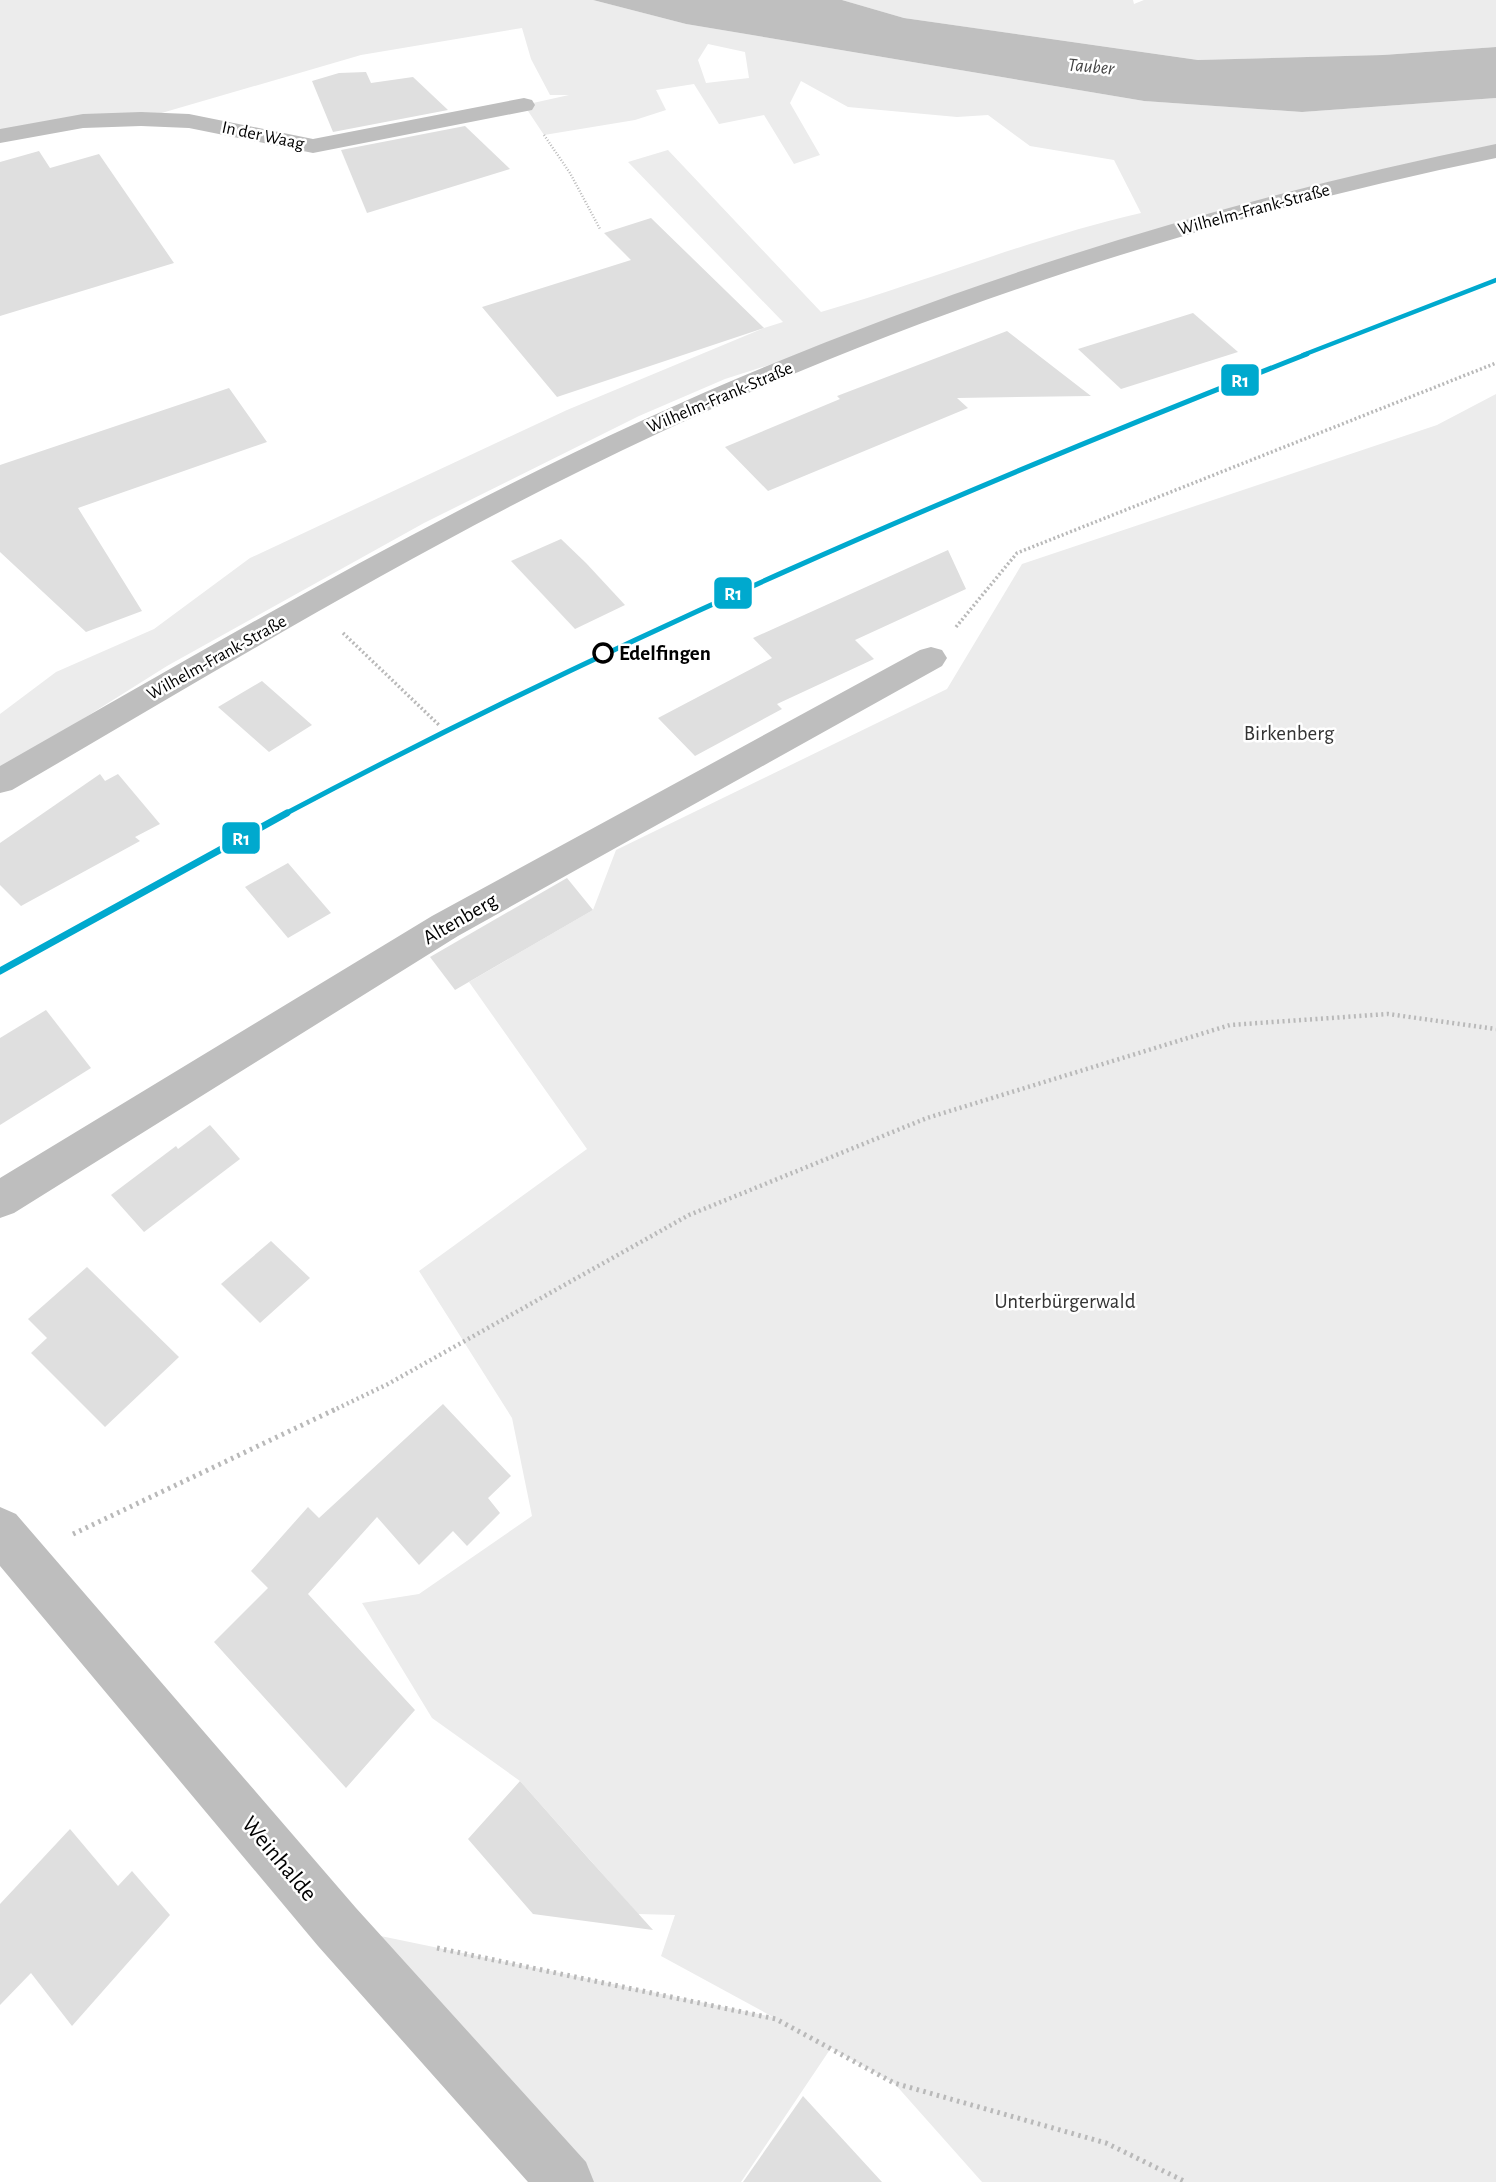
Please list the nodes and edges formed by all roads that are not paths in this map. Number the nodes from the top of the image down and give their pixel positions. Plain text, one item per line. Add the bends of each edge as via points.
1 (524, 105) road end
2 (0, 136) edge
3 (1496, 152) edge
4 (931, 658) road end
5 (0, 781) edge
6 (0, 1200) edge
7 (12, 1543) edge
8 (566, 2182) edge

1 - 2 street, In der Waag via 313,146 189,121 83,121
3 - 5 street, Wilhelm-Frank-Straße via 1445,161 1087,258 904,322 736,389 434,536
4 - 6 street, Altenberg via 445,926
7 - 8 street, Weinhalde via 337,1927

